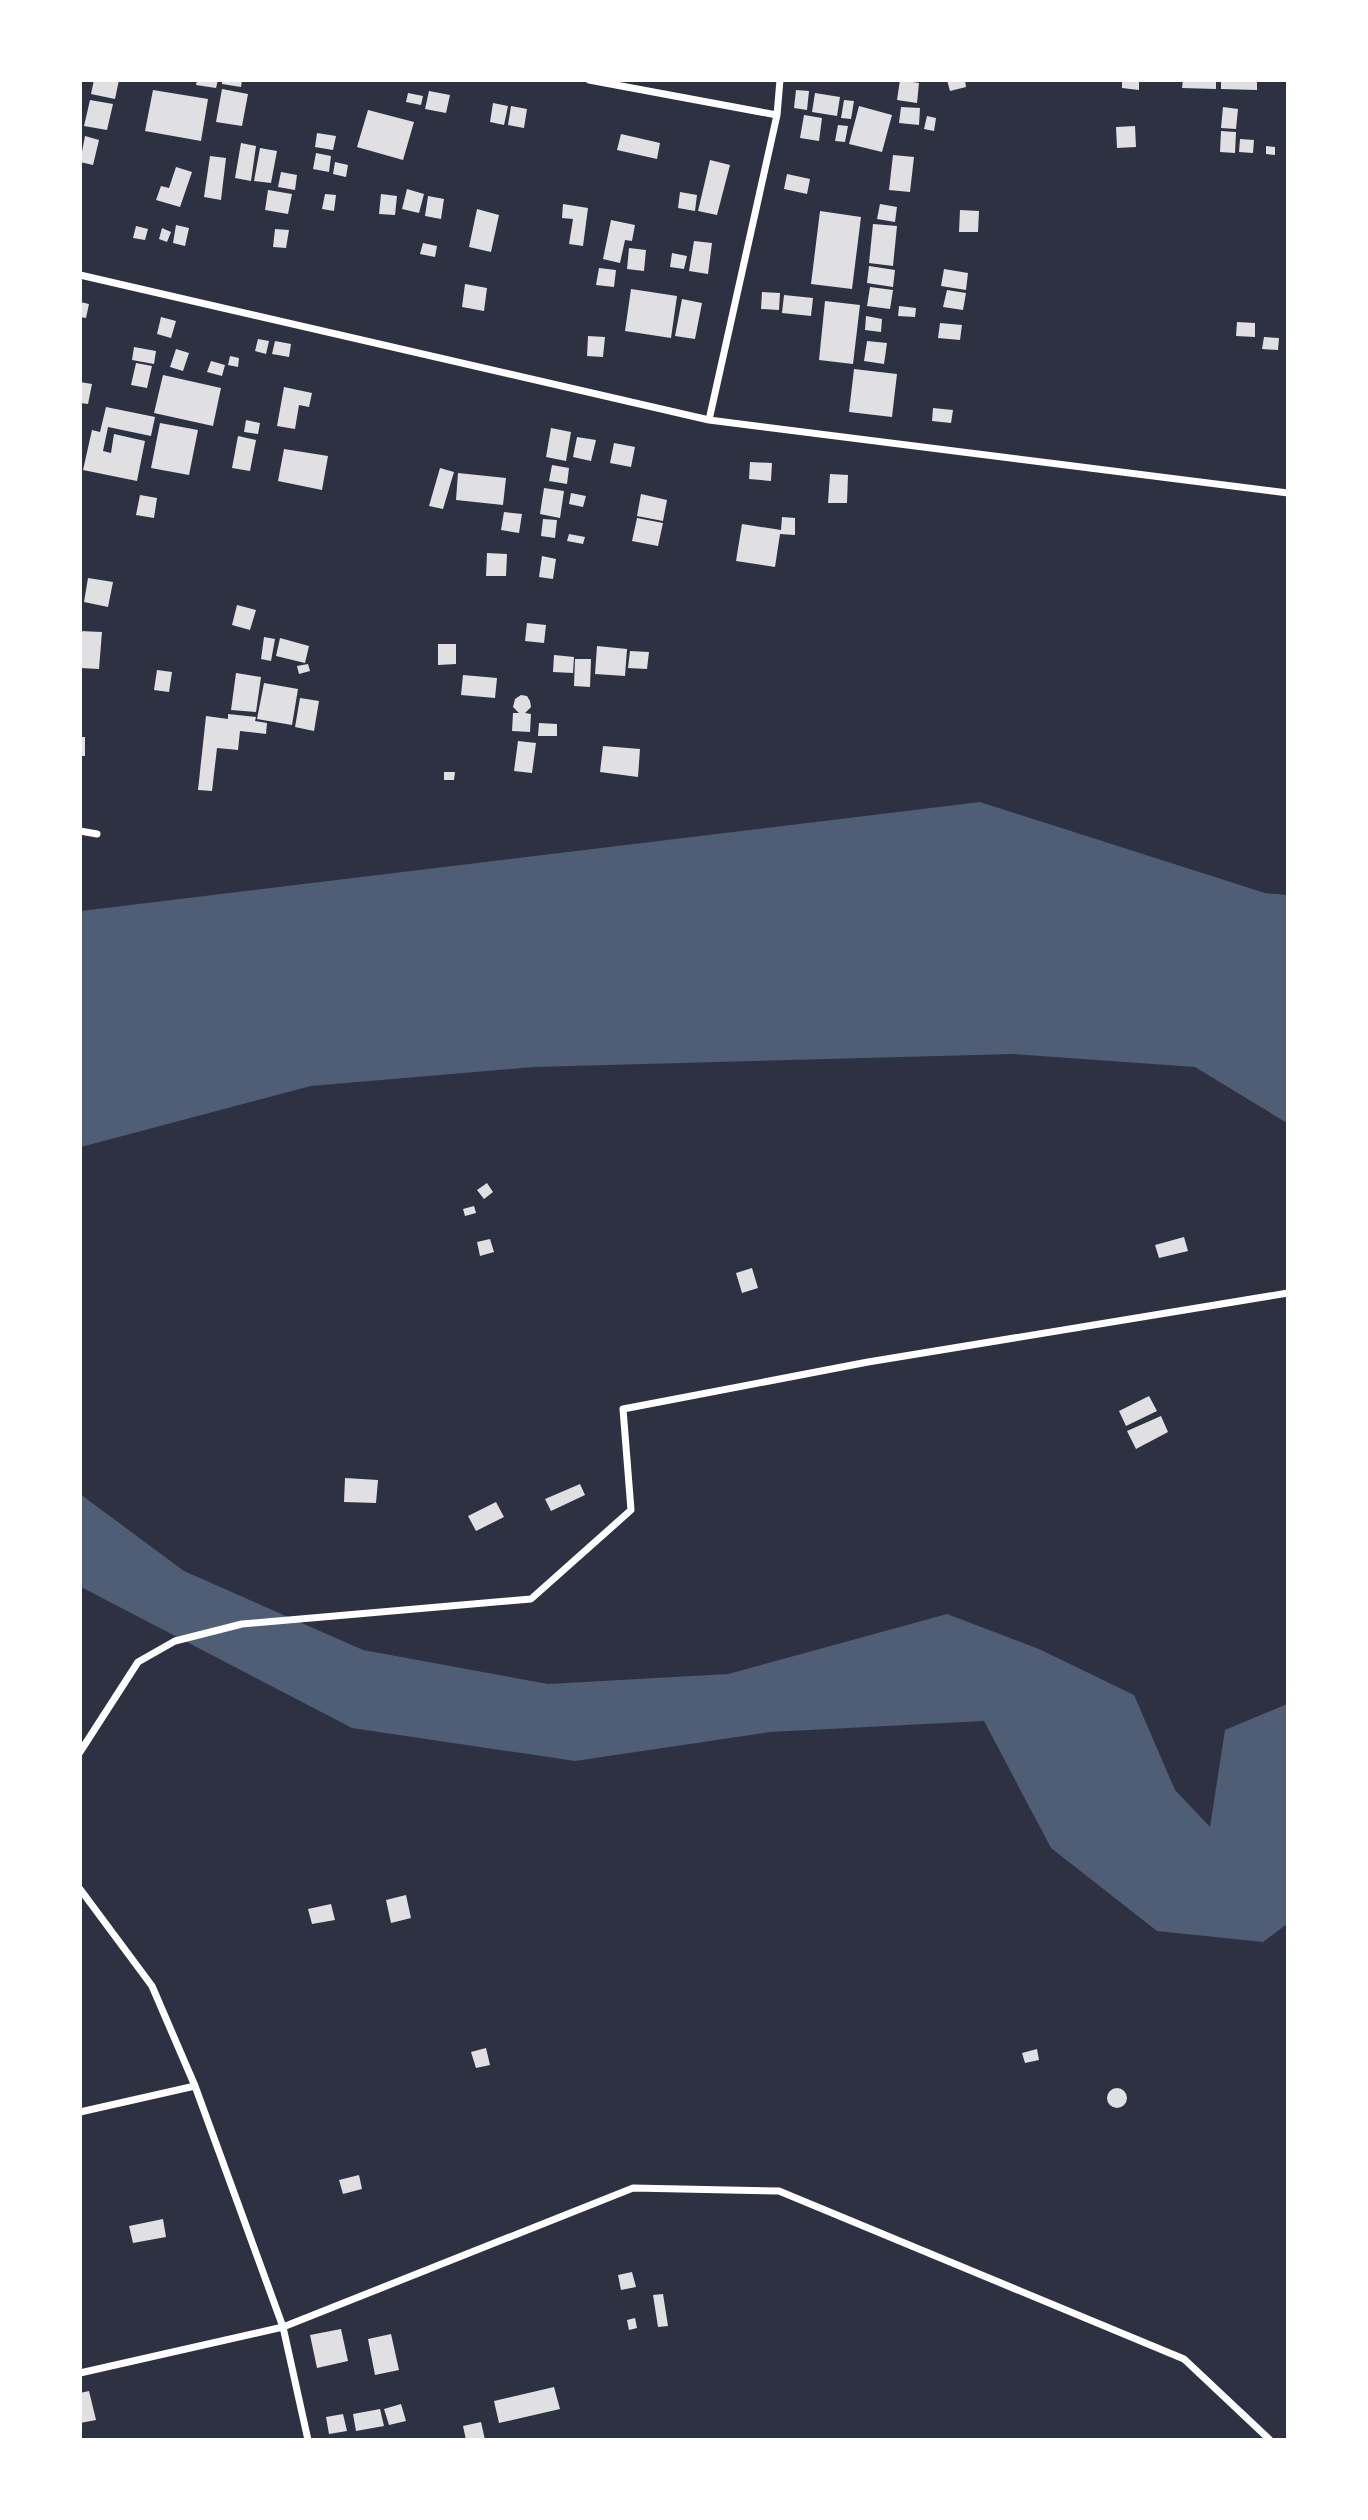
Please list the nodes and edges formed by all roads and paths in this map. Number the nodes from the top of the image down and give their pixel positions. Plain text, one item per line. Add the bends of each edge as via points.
1 (589, 80) edge
2 (780, 80) edge
3 (777, 115) junction
4 (80, 275) edge
5 (709, 420) junction
6 (1287, 493) edge
7 (80, 831) edge
8 (97, 834) dead end
9 (1287, 1293) edge
10 (80, 1752) edge
11 (80, 1889) edge
12 (195, 2086) junction
13 (80, 2112) edge
14 (284, 2327) junction
15 (80, 2373) edge
16 (308, 2440) edge
17 (1270, 2440) edge

1 - 3 street
2 - 3 street
3 - 5 street
4 - 5 street
5 - 6 street
7 - 8 street
9 - 10 street via 868,1362 623,1409 631,1510 531,1599 242,1624 174,1641 138,1662
11 - 12 street via 152,1986
12 - 13 street
12 - 14 street
14 - 15 street
14 - 16 street
14 - 17 street via 633,2188 779,2191 1184,2359

